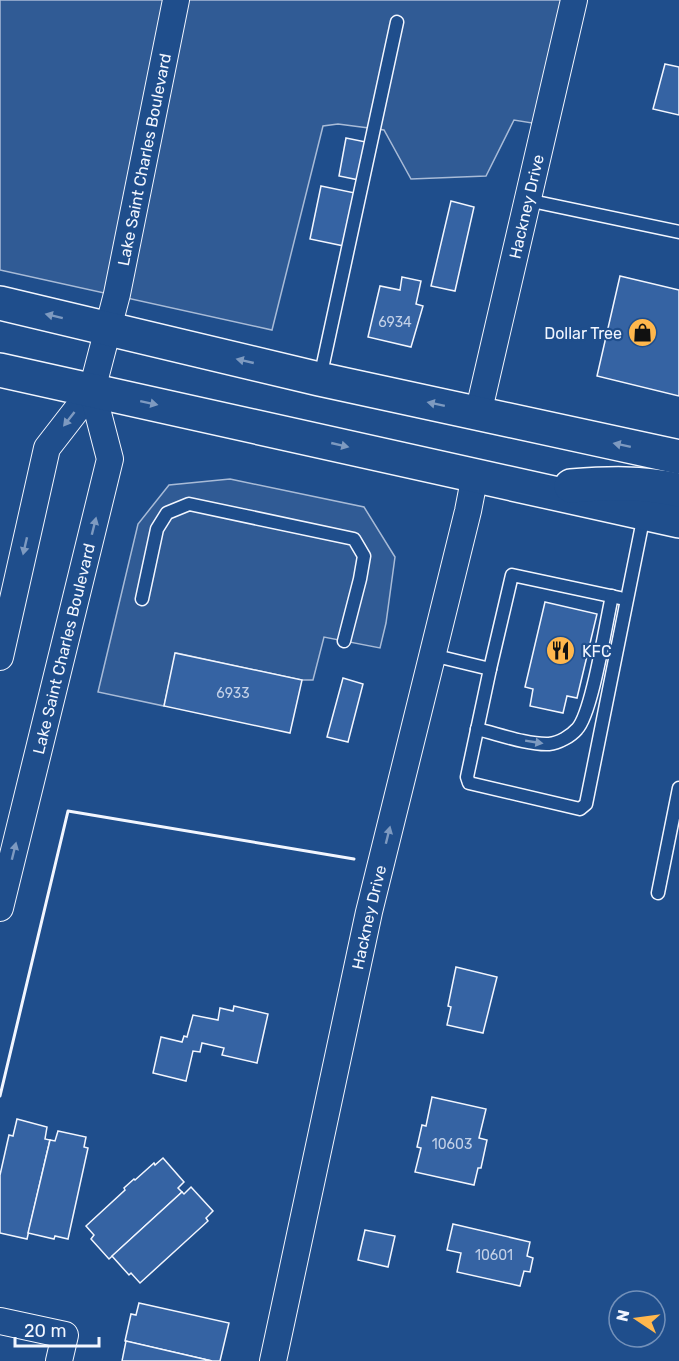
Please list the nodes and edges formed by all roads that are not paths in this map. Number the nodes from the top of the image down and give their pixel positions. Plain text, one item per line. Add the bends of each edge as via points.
1 (176, 0) edge
2 (574, 0) edge
3 (397, 22) dead end
4 (527, 200) junction
5 (679, 232) edge
6 (0, 303) edge
7 (107, 329) junction
8 (0, 370) edge
9 (319, 379) junction
10 (92, 390) junction
11 (478, 414) junction
12 (679, 457) edge
13 (475, 475) junction
14 (654, 497) edge
15 (679, 521) edge
16 (612, 596) junction
17 (142, 599) dead end
18 (627, 599) junction
19 (344, 641) dead end
20 (432, 655) junction
21 (0, 657) edge
22 (490, 669) junction
23 (477, 729) junction
24 (679, 788) edge
25 (658, 893) dead end
26 (1, 898) edge
27 (0, 1322) edge
28 (59, 1361) edge
29 (273, 1361) edge

1 - 7 street, Lake Saint Charles Boulevard
2 - 4 street, Hackney Drive
3 - 9 lane
4 - 5 lane
4 - 11 street, Hackney Drive
7 -> 6 main road
9 -> 7 main road
7 - 10 street, Lake Saint Charles Boulevard
8 - 10 main road
11 -> 9 main road
10 -> 13 main road
10 -> 21 street, Lake Saint Charles Boulevard via 47,448
26 -> 10 street, Lake Saint Charles Boulevard via 110,459
12 -> 11 main road
13 - 14 main road via 534,489
13 - 20 street, Hackney Drive
14 - 15 main road
14 - 18 lane
16 - 18 lane
16 - 22 lane via 512,575
23 -> 16 lane via 551,744 578,728 588,707
17 - 19 lane via 157,529 167,513 189,504 354,539 364,556
18 - 23 lane via 583,807 469,783
20 - 22 lane
29 -> 20 street, Hackney Drive via 369,912
22 - 23 lane
24 - 25 lane
27 - 28 street via 64,1335

